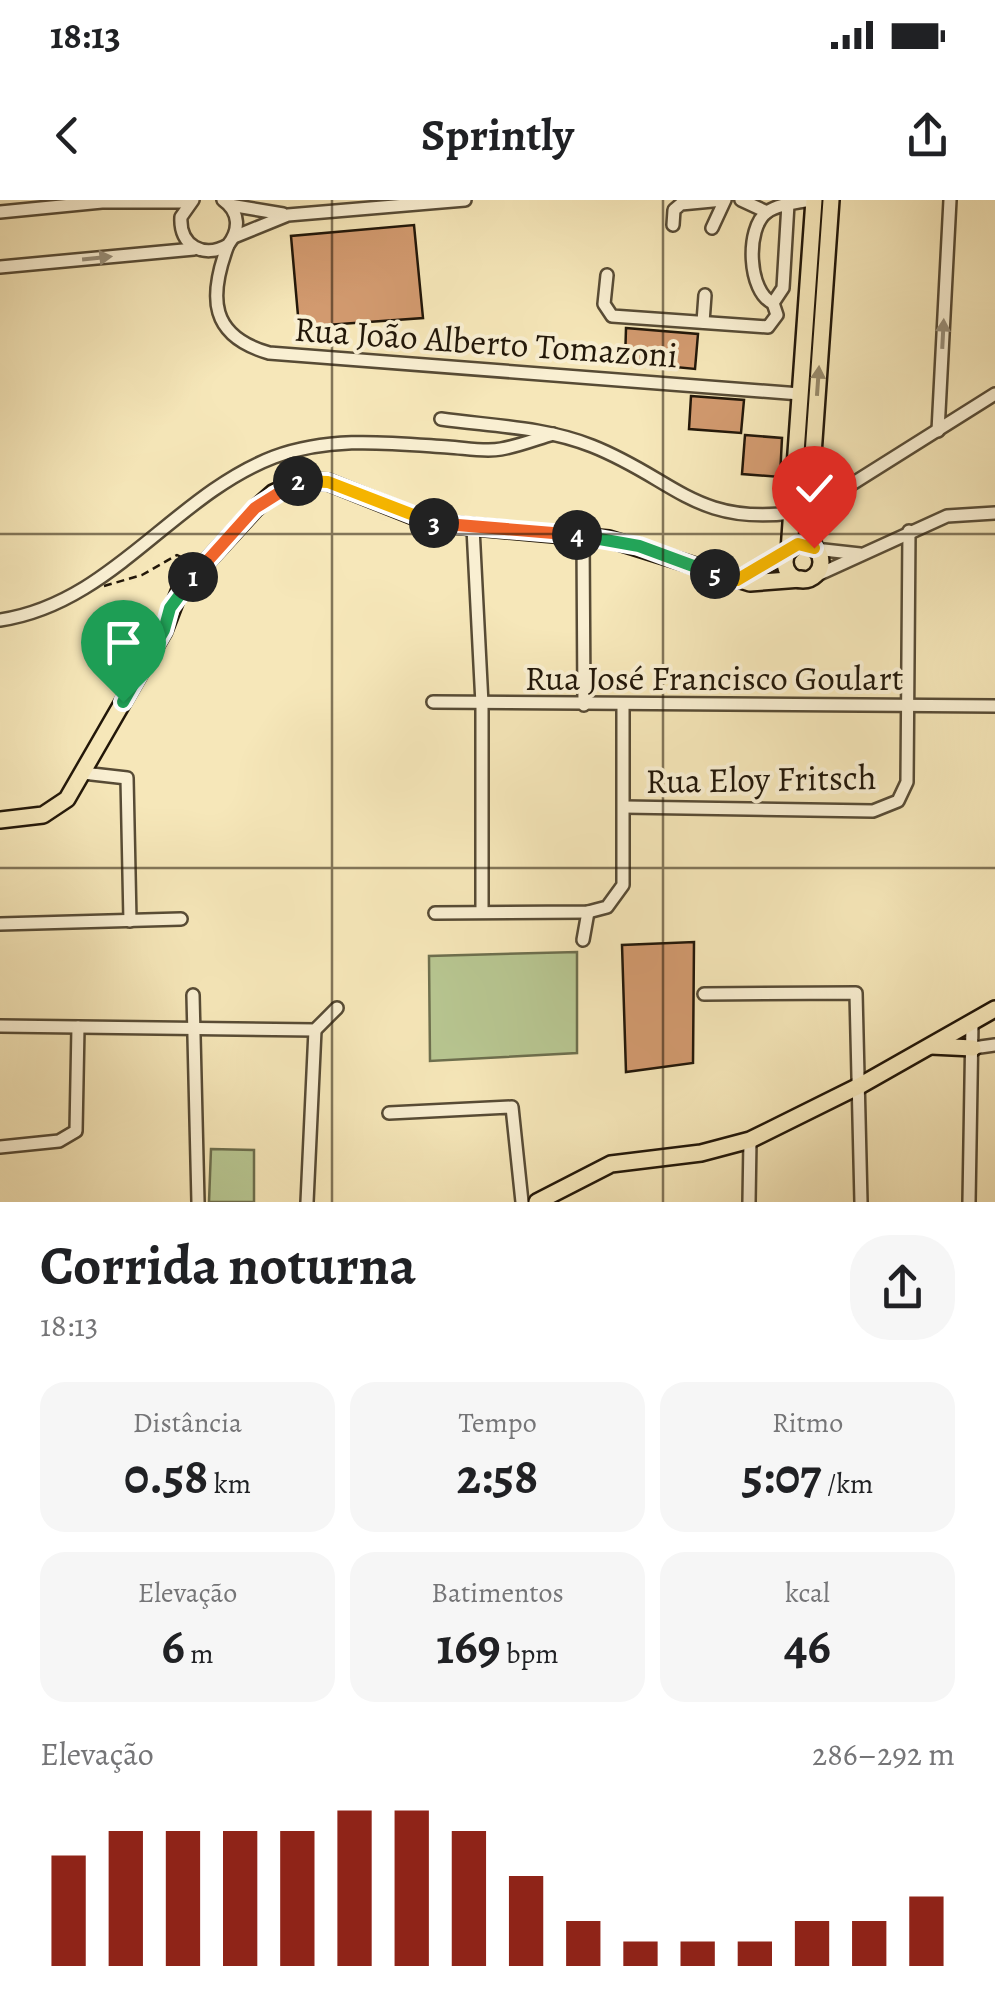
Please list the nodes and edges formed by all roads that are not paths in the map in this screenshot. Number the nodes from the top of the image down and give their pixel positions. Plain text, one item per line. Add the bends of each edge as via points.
1 (464, 200) edge
2 (724, 200) edge
3 (741, 200) edge
4 (821, 200) edge
5 (950, 200) edge
6 (192, 201) edge
7 (429, 201) edge
8 (226, 202) edge
9 (406, 202) edge
10 (788, 204) junction
11 (25, 205) edge
12 (0, 212) edge
13 (767, 212) junction
14 (288, 215) junction
15 (674, 225) dead end
16 (712, 228) dead end
17 (231, 241) junction
18 (196, 249) junction
19 (0, 268) edge
20 (606, 275) dead end
21 (216, 280) junction
22 (705, 295) dead end
23 (773, 303) junction
24 (703, 322) junction
25 (813, 324) junction
26 (800, 394) junction
27 (995, 394) edge
28 (441, 419) dead end
29 (798, 422) junction
30 (815, 422) junction
31 (938, 431) junction
32 (553, 434) junction
33 (809, 511) junction
34 (791, 512) junction
35 (995, 513) edge
36 (473, 528) junction
37 (908, 532) junction
38 (583, 536) junction
39 (815, 548) junction
40 (788, 553) junction
41 (860, 554) junction
42 (807, 578) junction
43 (737, 580) junction
44 (0, 620) edge
45 (433, 702) dead end
46 (482, 704) junction
47 (584, 705) junction
48 (623, 705) junction
49 (908, 706) junction
50 (995, 706) edge
51 (83, 773) junction
52 (624, 808) junction
53 (0, 820) edge
54 (482, 912) junction
55 (588, 912) junction
56 (435, 913) dead end
57 (180, 919) dead end
58 (130, 920) junction
59 (0, 924) edge
60 (583, 940) dead end
61 (704, 994) dead end
62 (192, 996) dead end
63 (336, 1008) dead end
64 (995, 1009) edge
65 (972, 1023) junction
66 (0, 1026) edge
67 (78, 1027) junction
68 (193, 1028) junction
69 (316, 1030) junction
70 (995, 1045) edge
71 (930, 1046) junction
72 (972, 1048) junction
73 (861, 1085) junction
74 (388, 1112) dead end
75 (750, 1140) junction
76 (0, 1147) edge
77 (198, 1202) edge
78 (307, 1202) edge
79 (522, 1202) edge
80 (537, 1202) edge
81 (750, 1202) edge
82 (861, 1202) edge
83 (970, 1202) edge

1 - 7 street
2 - 15 street via 682,204 674,210
2 - 16 street
3 - 13 street
4 - 10 street
4 - 25 main road
31 -> 5 street
6 - 11 street
6 - 18 street via 180,226
7 - 9 street
8 - 14 street
8 - 17 street via 237,226
9 - 14 street
10 - 13 street
10 - 23 street via 784,288
11 - 12 street
13 - 23 street via 756,234 754,276 759,292
14 - 17 street
17 - 18 street via 208,252
17 - 21 street, Rua João Alberto Tomazoni
19 -> 18 street
18 - 21 street, Rua João Alberto Tomazoni
20 - 24 street via 604,304 612,316
21 - 26 street, Rua João Alberto Tomazoni via 220,322 230,336 269,353
22 - 24 street
23 - 24 street via 777,315 768,327
25 - 26 main road
30 -> 25 main road
26 - 29 main road
27 - 31 street
28 - 32 street
29 - 30 main road
29 - 34 main road
30 - 33 main road
31 - 33 street
32 - 34 street via 592,446 716,512
32 - 44 street via 499,450 346,441 270,458 94,584
33 - 39 main road
34 - 40 main road
35 - 37 street via 948,516
36 - 38 main road
36 - 46 street
36 - 51 main road via 431,523 315,478 273,493 170,608
37 - 41 street
37 - 49 street
38 - 43 main road via 639,546
38 - 47 street
39 - 40 main road via 798,544
39 - 41 street
39 - 42 main road via 821,560
40 - 42 main road via 788,571
40 - 43 main road
41 - 42 street via 837,570
42 - 43 main road via 773,584
45 - 46 street, Rua José Francisco Goulart
46 - 47 street, Rua José Francisco Goulart
46 - 54 street
47 - 48 street, Rua José Francisco Goulart
48 - 49 street, Rua José Francisco Goulart
48 - 52 street
49 - 50 street, Rua José Francisco Goulart
49 - 52 street, Rua Eloy Fritsch via 906,782 898,801 873,811
51 - 53 main road via 56,808
51 - 58 street via 127,778
52 - 55 street via 622,889 606,907
54 - 55 street
54 - 56 street
55 - 60 street
57 - 58 street
58 - 59 street
61 - 73 street via 856,994
62 - 68 street
63 - 69 street
64 - 65 main road
65 - 71 main road
65 - 72 street
66 - 67 street
67 - 68 street
67 - 76 street via 76,1131 59,1141
68 - 69 street
68 - 77 street
69 - 78 street
70 - 72 street
71 - 72 main road
71 - 73 main road
72 - 83 street
73 - 75 main road
73 - 82 street
74 - 79 street via 512,1107
75 - 80 main road via 610,1164
75 - 81 street

